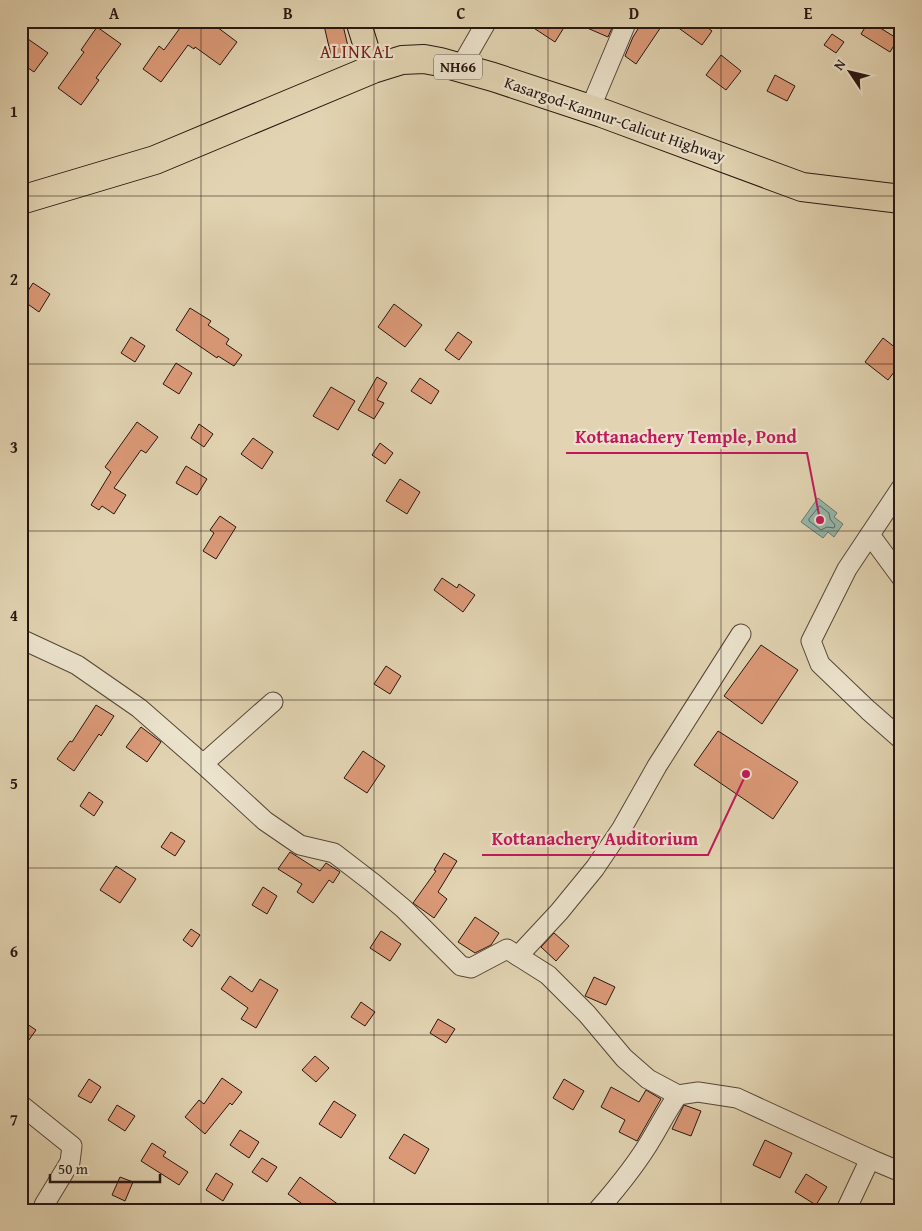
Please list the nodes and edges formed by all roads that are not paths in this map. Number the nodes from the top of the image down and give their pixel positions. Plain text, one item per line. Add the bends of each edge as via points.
1 (358, 21) edge
2 (487, 21) edge
3 (627, 21) edge
4 (460, 68) junction
5 (373, 69) junction
6 (590, 109) junction
7 (901, 199) edge
8 (21, 200) edge
9 (901, 488) edge
10 (870, 534) junction
11 (901, 577) edge
12 (741, 634) dead end
13 (21, 639) edge
14 (273, 702) dead end
15 (901, 739) edge
16 (203, 764) junction
17 (518, 956) junction
18 (678, 1095) junction
19 (21, 1105) edge
20 (870, 1159) junction
21 (901, 1172) edge
22 (45, 1210) edge
23 (598, 1210) edge
24 (846, 1210) edge

1 - 5 main road
2 - 4 street
3 - 6 street
4 - 5 highway, Kasargod-Kannur-Calicut Highway / NH66 via 424,59 402,60
4 - 6 highway, Kasargod-Kannur-Calicut Highway / NH66
5 - 8 highway, Kasargod-Kannur-Calicut Highway / NH66 via 155,160
6 - 7 highway, Kasargod-Kannur-Calicut Highway / NH66 via 802,187
9 - 10 street
10 - 11 street
10 - 15 street via 847,569 811,641 820,664
12 - 17 street via 595,868
13 - 16 street via 77,665 139,708
14 - 16 street
16 - 17 street via 264,821 300,845 334,853 404,909 461,966 471,968 507,949
17 - 18 street via 548,975 648,1079
18 - 20 street via 698,1092 737,1098
18 - 23 street via 652,1139
19 - 22 street via 72,1146 70,1162 44,1205
20 - 21 street
20 - 24 street

